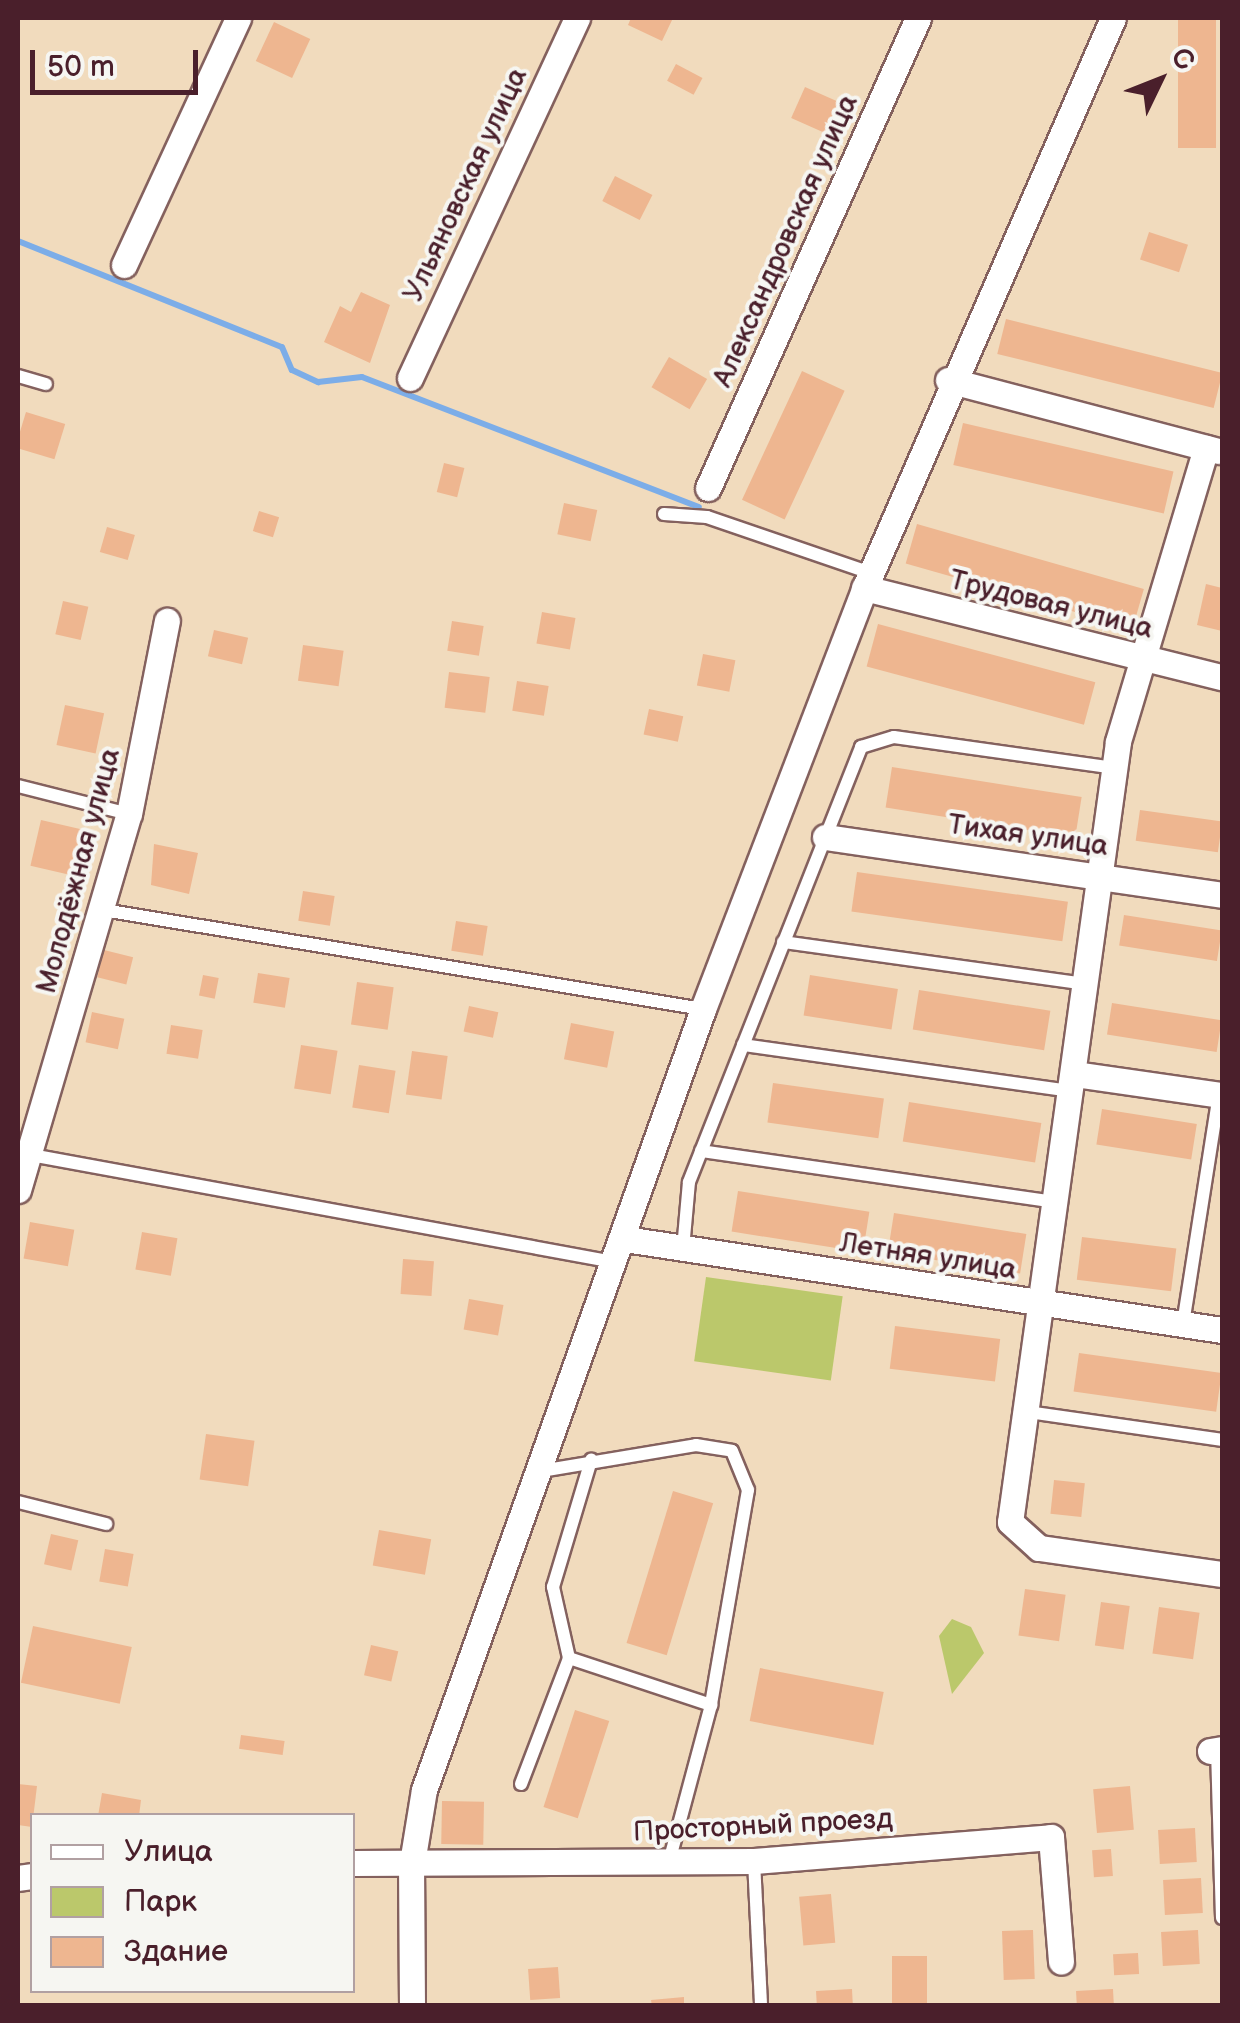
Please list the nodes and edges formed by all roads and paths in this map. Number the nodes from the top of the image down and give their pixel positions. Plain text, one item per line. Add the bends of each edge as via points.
1 (238, 18) edge
2 (577, 18) edge
3 (918, 18) edge
4 (1114, 18) edge
5 (124, 265) dead end
6 (18, 376) edge
7 (410, 378) dead end
8 (948, 380) junction
9 (46, 384) dead end
10 (1214, 450) edge
11 (708, 488) dead end
12 (664, 514) dead end
13 (868, 581) junction
14 (167, 621) dead end
15 (1149, 662) junction
16 (1222, 677) edge
17 (1114, 768) junction
18 (18, 786) edge
19 (129, 814) junction
20 (826, 837) junction
21 (1100, 878) junction
22 (1222, 895) edge
23 (103, 910) junction
24 (784, 942) junction
25 (1086, 984) junction
26 (703, 1009) junction
27 (743, 1046) junction
28 (1072, 1082) junction
29 (1221, 1094) edge
30 (702, 1151) junction
31 (31, 1156) junction
32 (18, 1190) edge
33 (1055, 1202) junction
34 (683, 1250) junction
35 (620, 1251) junction
36 (1040, 1304) junction
37 (1183, 1324) junction
38 (1222, 1330) edge
39 (1028, 1412) junction
40 (1222, 1440) edge
41 (591, 1460) junction
42 (541, 1471) junction
43 (18, 1502) edge
44 (106, 1524) dead end
45 (1222, 1574) edge
46 (568, 1658) junction
47 (711, 1705) junction
48 (1216, 1750) edge
49 (522, 1784) dead end
50 (754, 1861) junction
51 (669, 1862) junction
52 (355, 1863) edge
53 (411, 1870) junction
54 (1222, 1918) edge
55 (1061, 1962) dead end
56 (412, 2006) edge
57 (761, 2006) edge

1 - 5 street
2 - 7 street, Ульяновская улица
3 - 11 street, Александровская улица
4 - 8 street
6 - 9 lane
8 - 10 street
8 - 13 street
10 - 15 street
12 - 13 lane via 707,517
13 - 15 street, Трудовая улица
13 - 26 street
14 - 19 street, Молодёжная улица
15 - 16 street, Трудовая улица
15 - 17 street
17 - 20 lane via 894,737 861,747
17 - 21 street
18 - 19 lane
19 - 23 street, Молодёжная улица
20 - 21 street, Тихая улица
20 - 24 lane
21 - 22 street, Тихая улица
21 - 25 street
23 - 26 lane
23 - 31 street, Молодёжная улица
24 - 25 lane
24 - 27 lane
25 - 28 street
26 - 35 street
27 - 28 lane
27 - 30 lane
28 - 29 street
28 - 33 street
29 - 37 lane
30 - 33 lane
30 - 34 lane
31 - 32 street, Молодёжная улица
31 - 35 lane
33 - 36 street
34 - 35 street, Летняя улица
34 - 36 street, Летняя улица
35 - 42 street
36 - 37 street, Летняя улица
36 - 39 street
37 - 38 street, Летняя улица
39 - 40 lane
39 - 45 street via 1010,1522 1024,1540
41 - 42 lane
41 - 46 lane via 553,1587
41 - 47 lane via 696,1445 732,1451 743,1466 748,1490
42 - 53 street via 424,1790
43 - 44 lane
46 - 47 lane
46 - 49 lane
47 - 51 lane
48 - 54 lane
50 - 51 street, Просторный проезд
50 - 55 street, Просторный проезд via 1051,1837
50 - 57 lane
51 - 53 street, Просторный проезд
52 - 53 street, Просторный проезд
53 - 56 street

